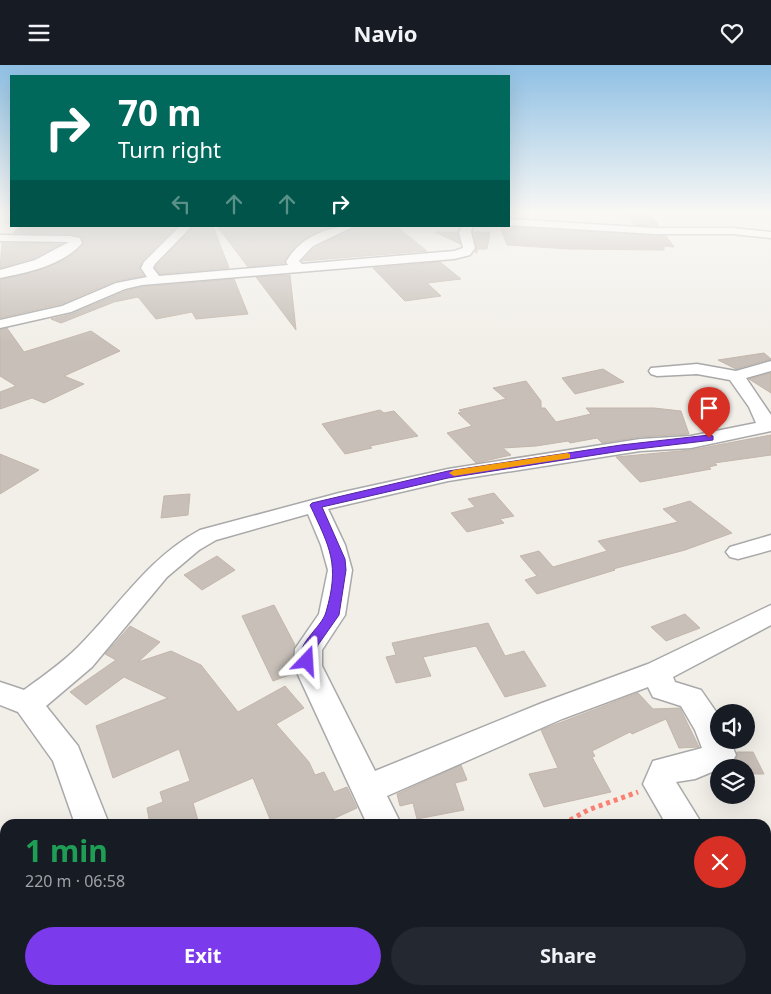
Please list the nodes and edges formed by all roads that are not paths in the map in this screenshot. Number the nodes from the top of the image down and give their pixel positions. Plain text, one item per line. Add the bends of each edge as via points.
1 (54, 256) edge
2 (155, 256) edge
3 (296, 256) edge
4 (443, 256) edge
5 (301, 269) junction
6 (0, 274) edge
7 (156, 279) junction
8 (0, 324) edge
9 (771, 366) edge
10 (657, 371) dead end
11 (736, 376) junction
12 (769, 427) edge
13 (315, 505) junction
14 (771, 542) edge
15 (738, 552) dead end
16 (771, 614) edge
17 (658, 672) junction
18 (0, 693) edge
19 (28, 704) junction
20 (368, 789) junction
21 (90, 819) edge
22 (382, 819) edge
23 (682, 819) edge

1 - 6 street via 28,268
2 - 7 street via 147,268
3 - 5 street via 292,262
4 - 5 street
5 - 7 street
7 - 8 street via 121,286 70,307
9 - 11 street
10 - 11 street via 694,367
11 - 12 street
12 - 13 street via 448,475
13 - 19 street via 218,531 194,541 170,561 88,654
13 - 20 street via 339,559 340,570 332,615 309,649 308,665
14 - 15 street
16 - 17 street
17 - 20 street via 552,711
17 - 23 street via 663,689 691,698 709,726 720,755 695,765 664,771 659,784
18 - 19 street
19 - 21 street via 67,755
20 - 22 street

